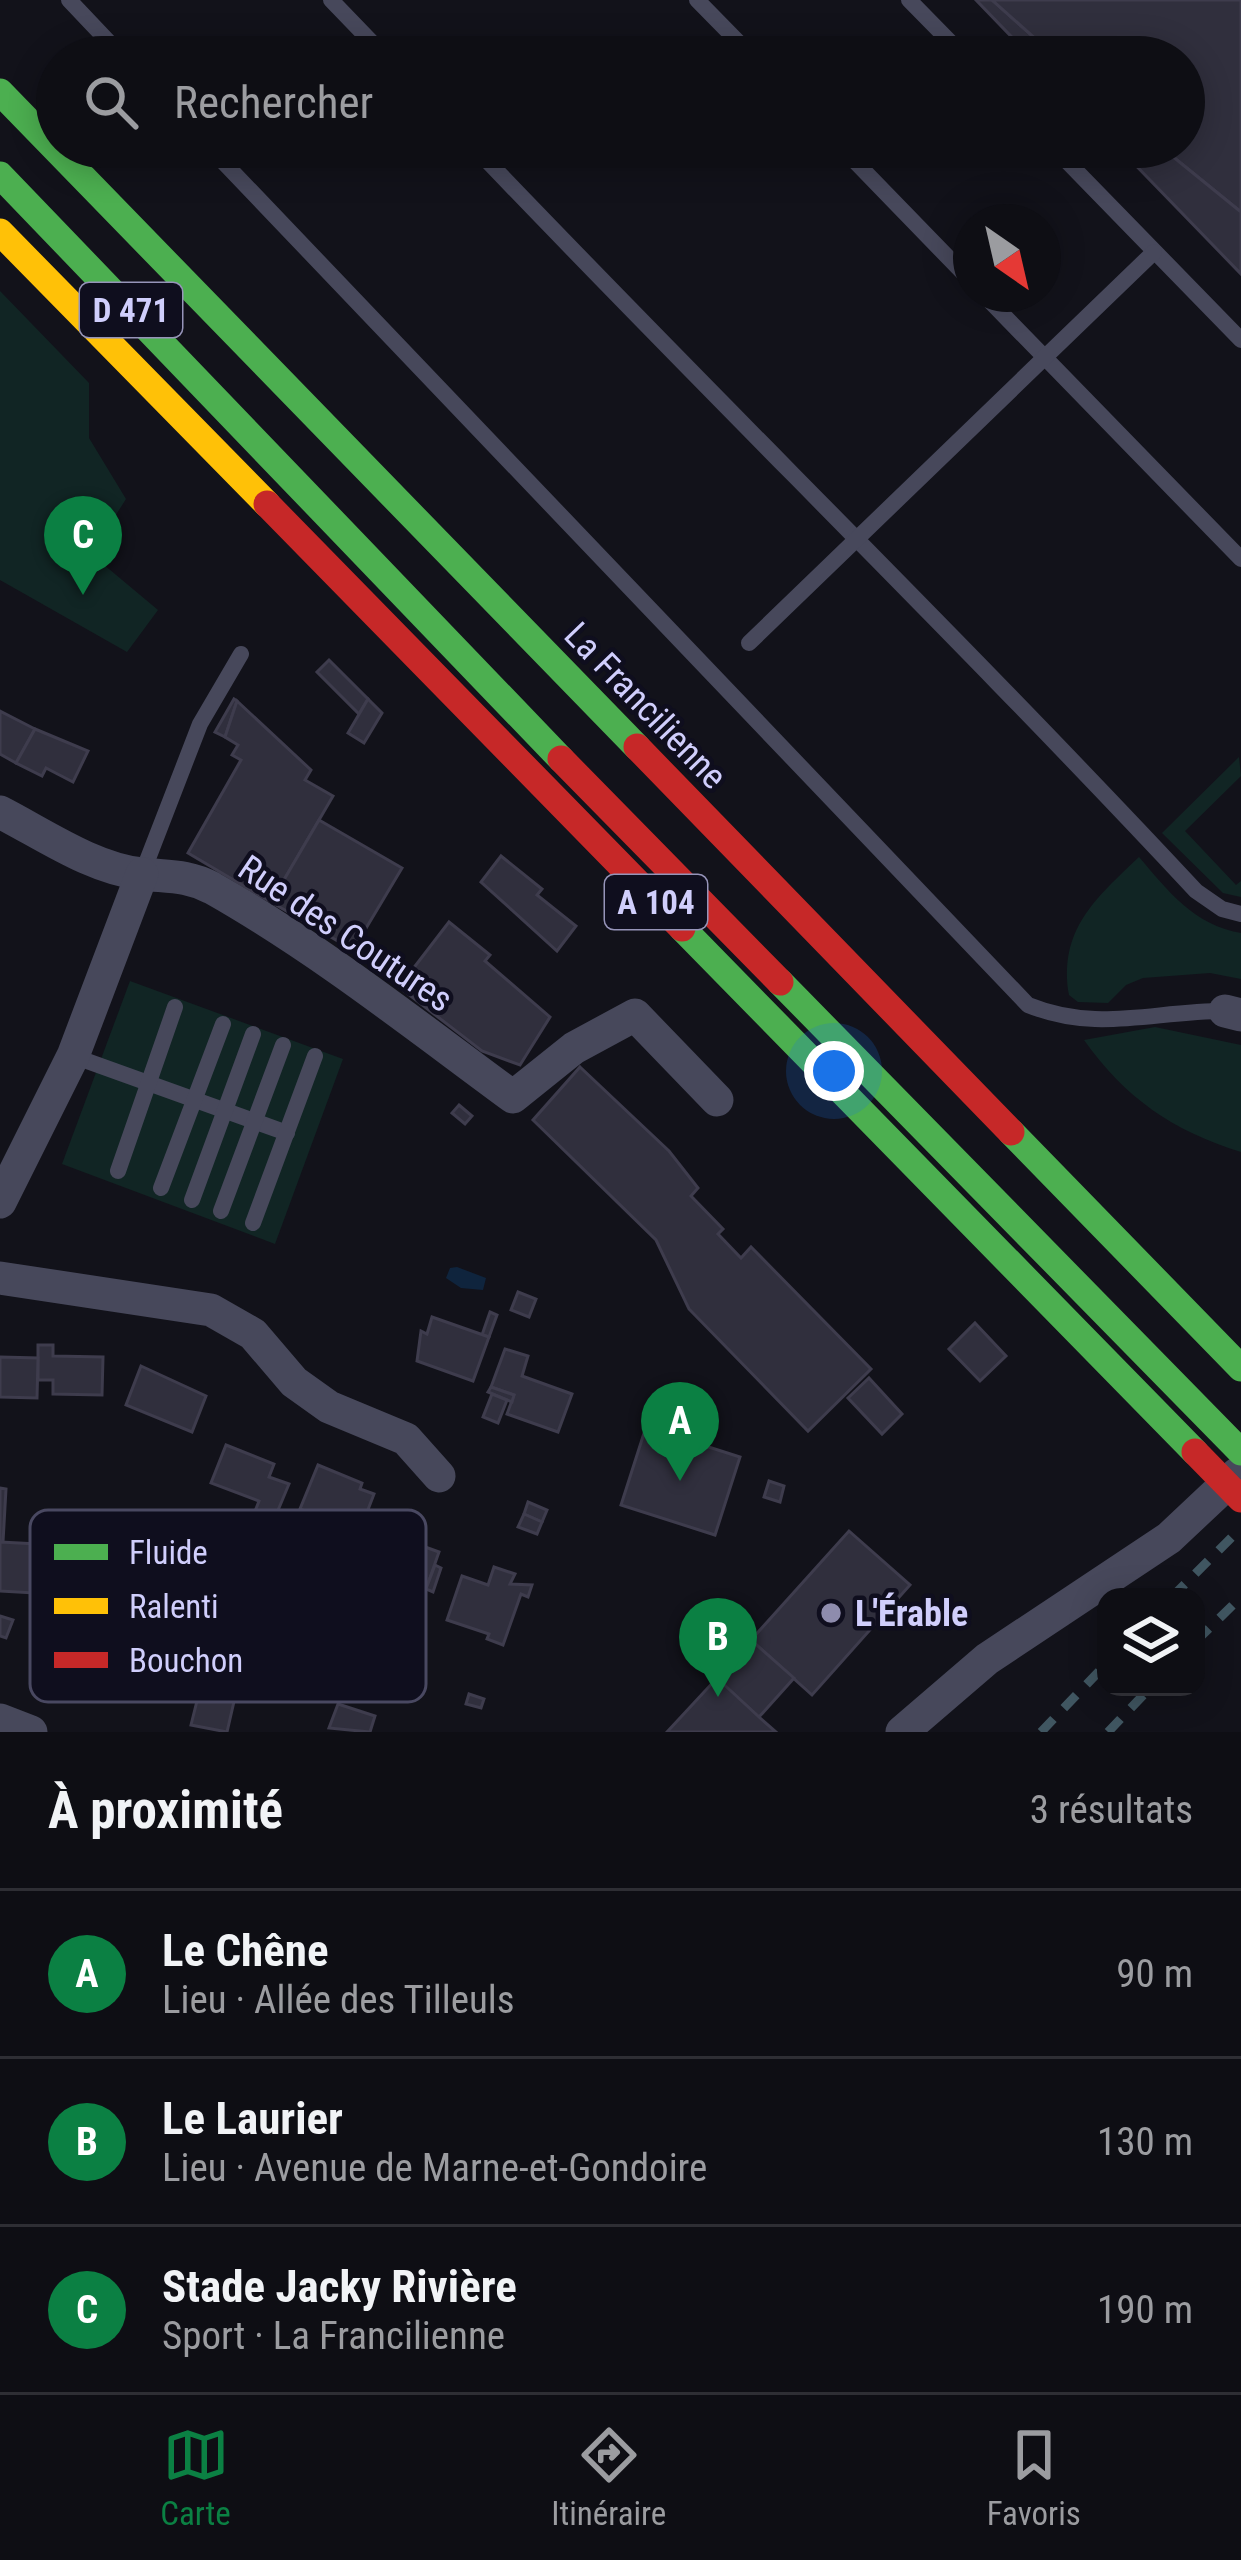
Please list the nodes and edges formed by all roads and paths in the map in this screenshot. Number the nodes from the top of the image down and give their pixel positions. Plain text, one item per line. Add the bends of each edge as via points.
1 (69, 0) edge
2 (331, 0) edge
3 (697, 0) edge
4 (909, 0) edge
5 (103, 36) edge
6 (366, 36) edge
7 (732, 36) edge
8 (944, 36) edge
9 (0, 92) edge
10 (36, 129) edge
11 (74, 168) edge
12 (229, 168) edge
13 (494, 168) edge
14 (861, 168) edge
15 (1073, 168) edge
16 (0, 175) edge
17 (0, 232) edge
18 (1154, 252) junction
19 (953, 262) edge
20 (1000, 312) edge
21 (1241, 340) edge
22 (1045, 358) junction
23 (856, 540) junction
24 (1241, 559) edge
25 (749, 644) dead end
26 (241, 653) dead end
27 (0, 812) edge
28 (142, 874) junction
29 (1241, 914) edge
30 (175, 1007) dead end
31 (1236, 1011) edge
32 (223, 1024) dead end
33 (253, 1034) dead end
34 (283, 1045) dead end
35 (73, 1056) junction
36 (315, 1056) dead end
37 (149, 1083) junction
38 (194, 1100) junction
39 (717, 1100) dead end
40 (225, 1111) junction
41 (254, 1122) junction
42 (287, 1133) junction
43 (118, 1172) dead end
44 (161, 1188) dead end
45 (192, 1200) dead end
46 (0, 1202) edge
47 (221, 1211) dead end
48 (254, 1223) dead end
49 (0, 1279) edge
50 (1241, 1368) edge
51 (1241, 1452) edge
52 (1241, 1471) edge
53 (439, 1476) dead end
54 (1241, 1498) edge
55 (0, 1720) edge
56 (31, 1732) edge
57 (902, 1732) edge

1 - 5 lane
2 - 6 lane
3 - 7 lane
4 - 8 lane
9 - 10 main road, La Francilienne / A 104
11 - 50 main road, La Francilienne / A 104
12 - 31 lane via 1028,1005 1068,1021 1101,1022 1161,1011
13 - 23 lane
14 - 19 lane
15 - 18 lane
16 - 51 main road, D 471
17 - 54 main road, A 104, bridge
18 - 21 lane
18 - 22 lane
20 - 22 lane
22 - 23 lane
22 - 24 lane
23 - 25 lane
23 - 29 lane via 1196,891
26 - 28 lane via 200,724
27 - 28 street via 90,858
28 - 35 street
28 - 39 street, Rue des Coutures via 166,872 208,886 513,1096 574,1048 635,1015
30 - 37 lane
32 - 38 lane
33 - 40 lane
34 - 41 lane
35 - 37 lane
35 - 46 street
36 - 42 lane
37 - 38 lane
37 - 43 lane
38 - 40 lane
38 - 44 lane
40 - 41 lane
40 - 45 lane
41 - 42 lane
41 - 47 lane
42 - 48 lane
49 - 53 street via 211,1310 253,1334 294,1382 329,1407 406,1439
52 - 57 street via 1169,1538 987,1659
55 - 56 street

